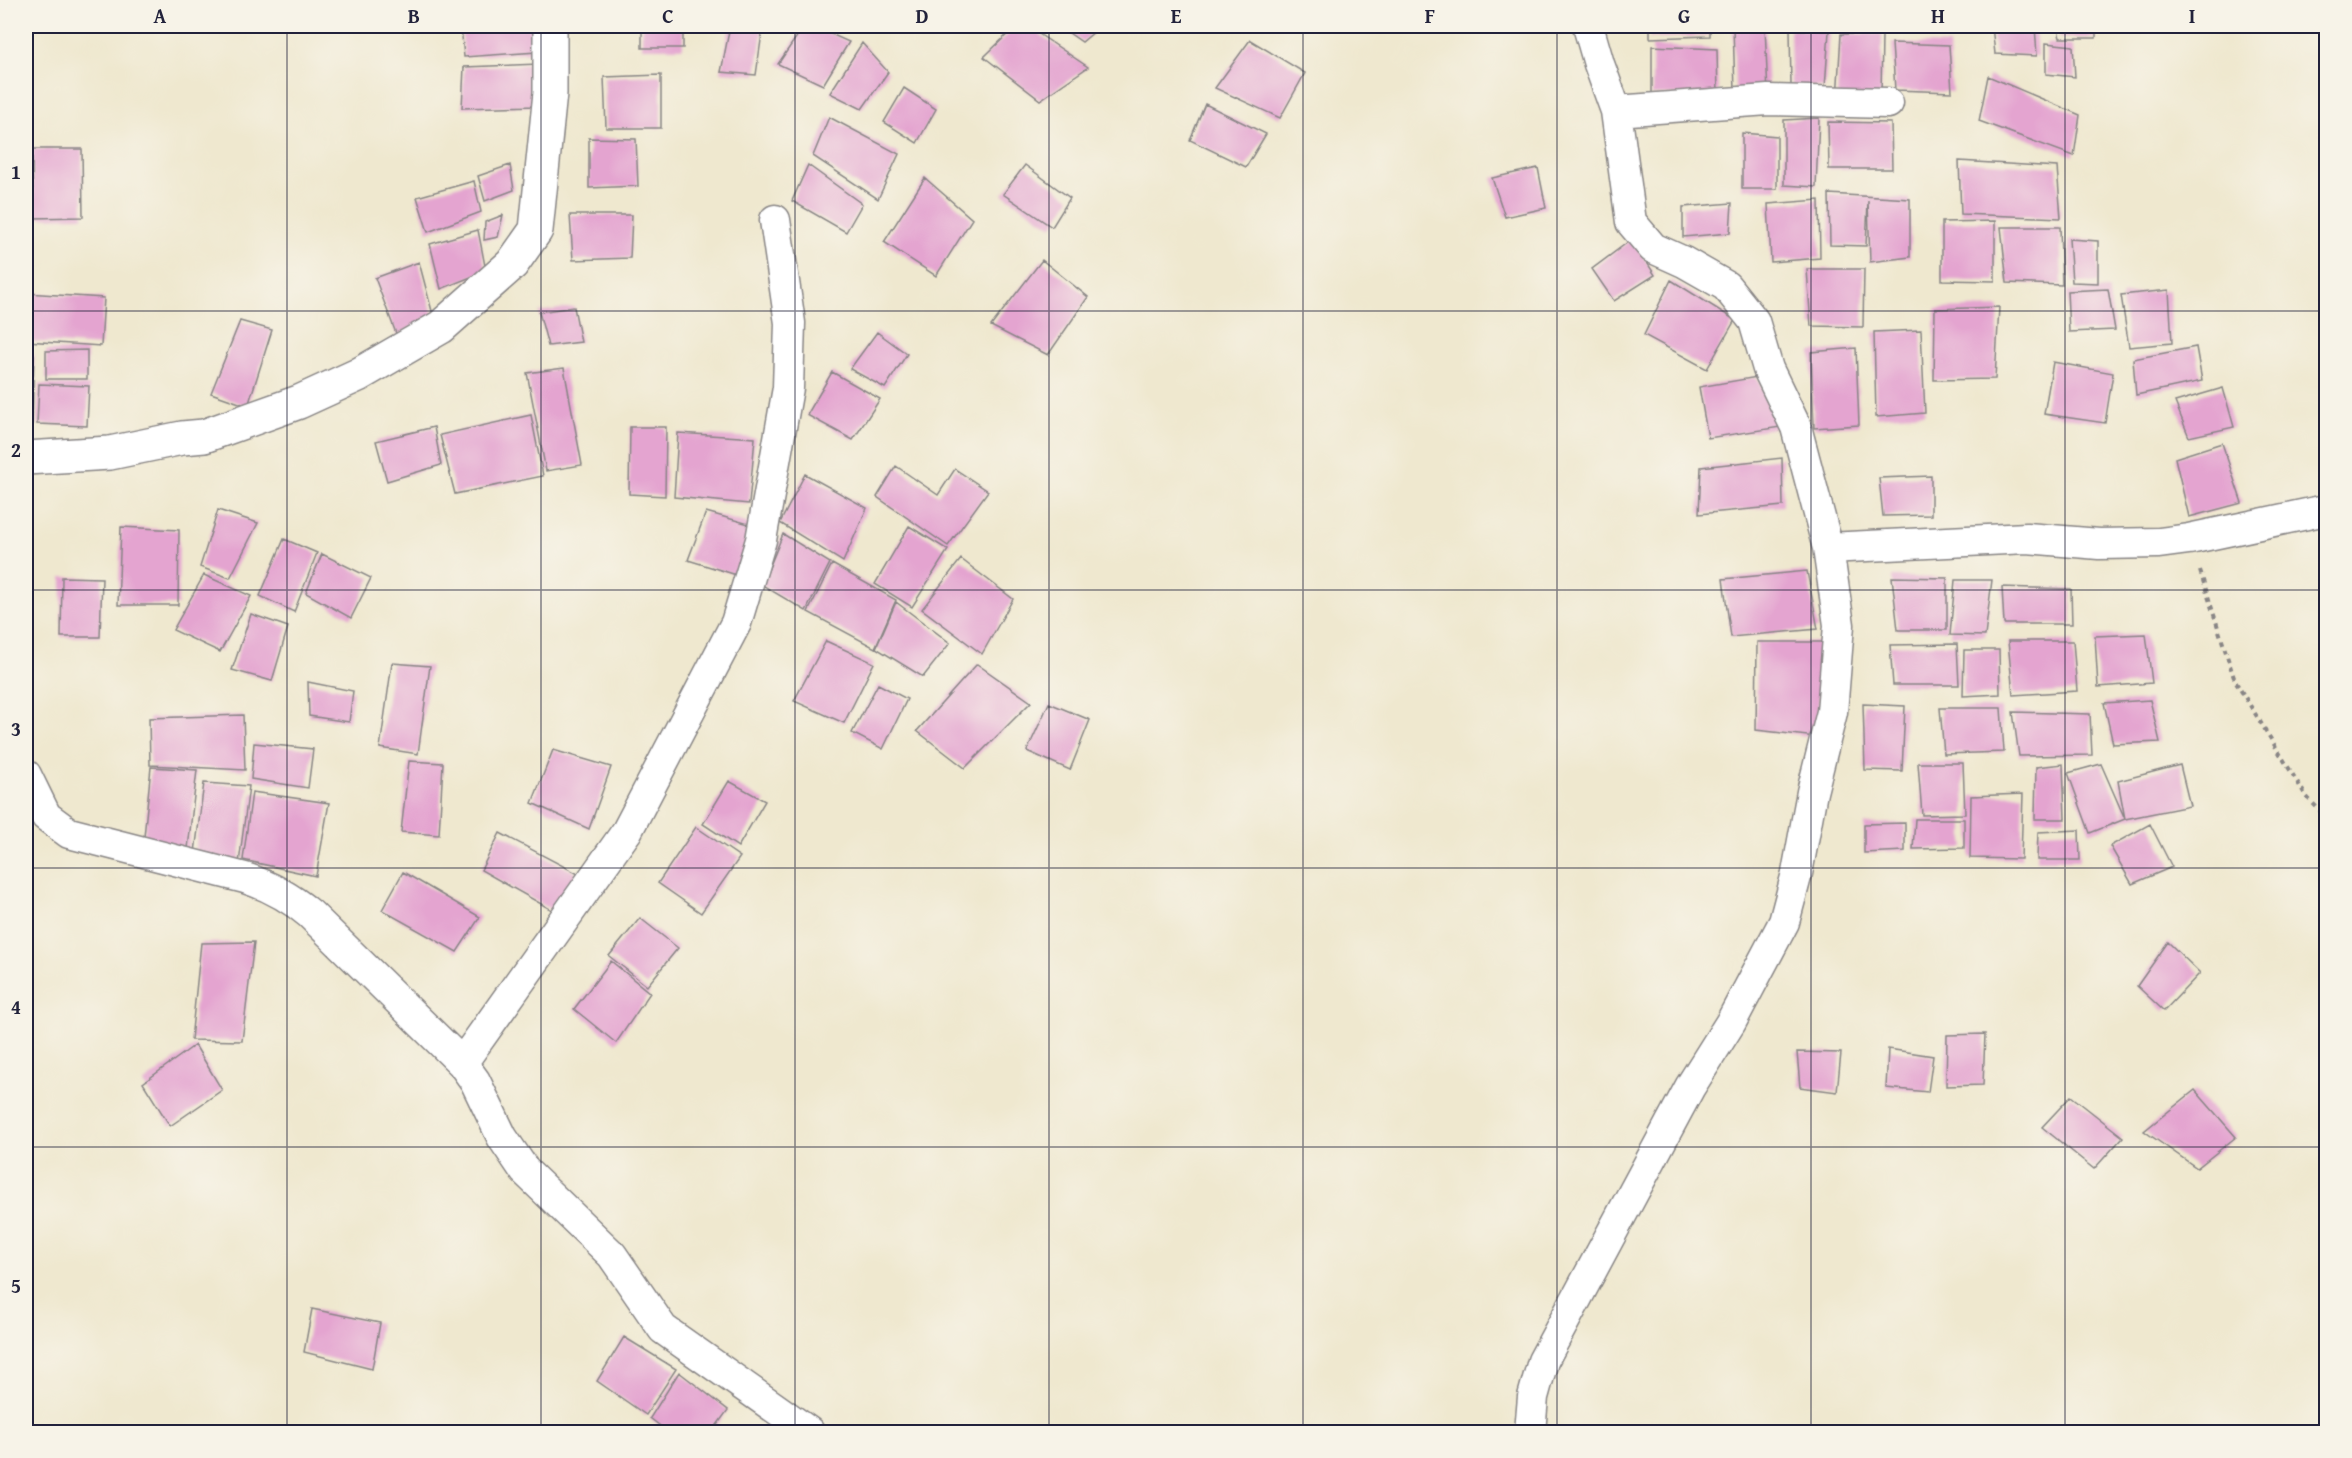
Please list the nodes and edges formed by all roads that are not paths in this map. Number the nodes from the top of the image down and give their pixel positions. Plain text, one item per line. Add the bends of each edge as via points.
1 (550, 26) edge
2 (1588, 26) edge
3 (1888, 103) dead end
4 (1616, 111) junction
5 (775, 220) dead end
6 (26, 458) edge
7 (2321, 511) dead end
8 (1828, 548) junction
9 (26, 775) edge
10 (462, 1063) junction
11 (809, 1432) edge
12 (1530, 1432) edge

1 - 6 street via 550,93 536,230 512,264 441,327 358,375 299,402 204,436 110,453
2 - 4 street
3 - 4 street via 1768,100
4 - 8 street via 1631,222 1653,248 1726,286 1754,321 1768,369 1796,427
5 - 10 street via 790,323 788,388 761,540 736,623 627,831
7 - 8 street via 2159,543 2099,544 2027,538
8 - 12 street via 1839,625 1832,712 1784,922 1731,1022 1690,1087 1544,1361 1533,1397
9 - 10 street via 46,816 69,833 245,878 292,899
10 - 11 street via 475,1081 501,1137 525,1171 612,1255 663,1329

